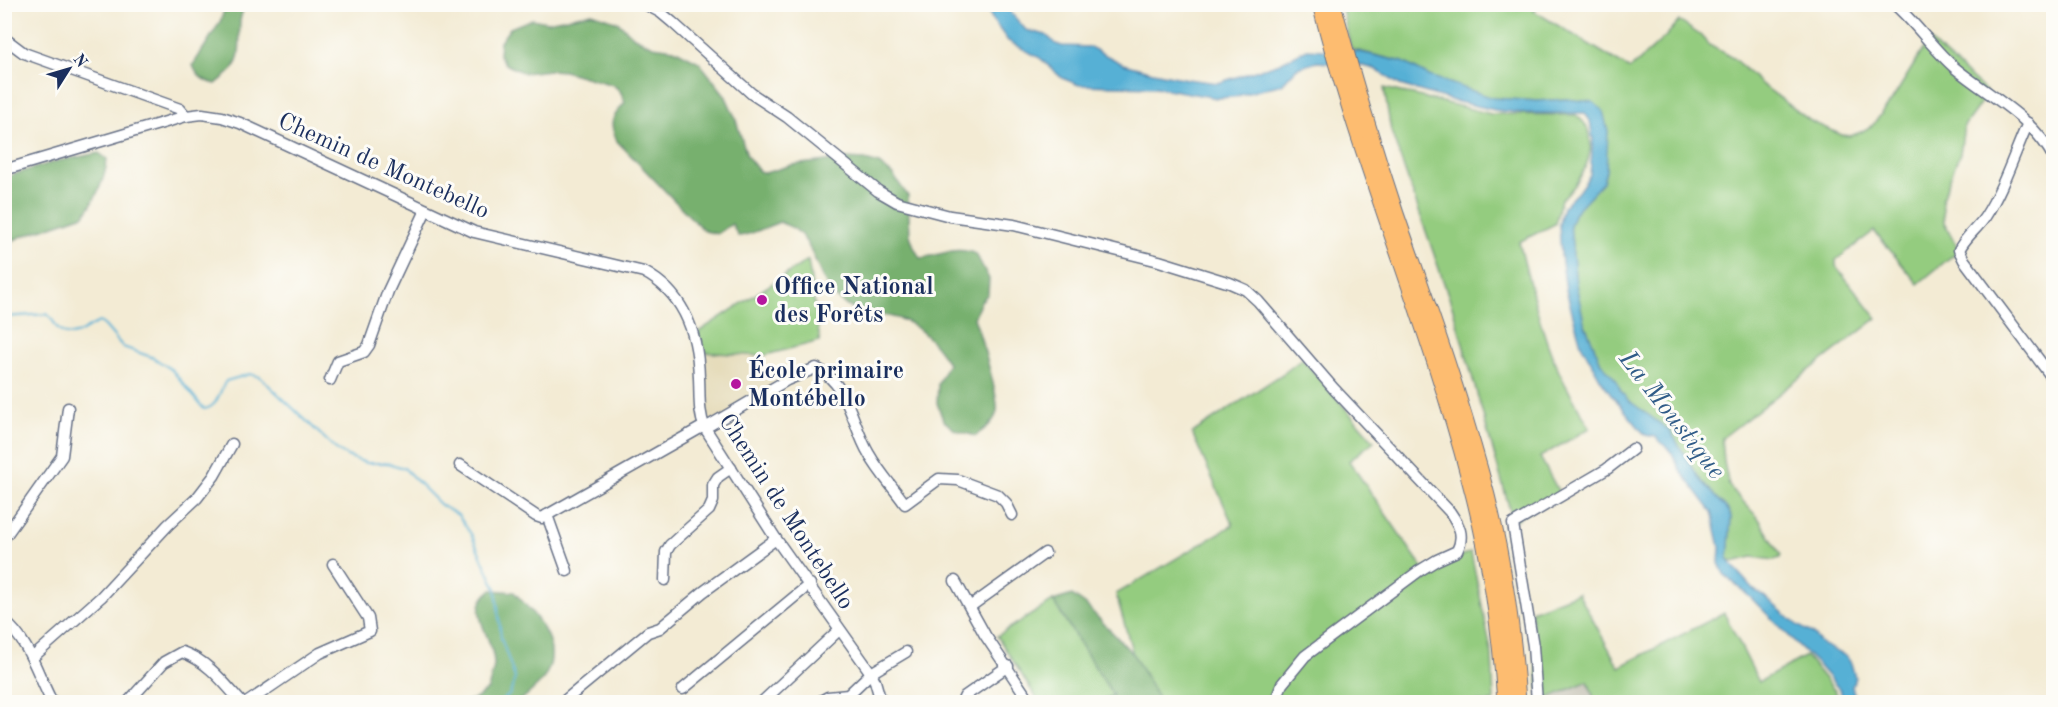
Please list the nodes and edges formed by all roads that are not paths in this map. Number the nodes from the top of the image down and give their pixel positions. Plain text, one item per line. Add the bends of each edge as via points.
1 (645, 4) edge
2 (1320, 4) edge
3 (1333, 4) edge
4 (1894, 4) edge
5 (4, 38) edge
6 (1336, 41) junction
7 (1345, 74) junction
8 (186, 116) junction
9 (2028, 123) junction
10 (2054, 158) edge
11 (4, 170) edge
12 (426, 210) junction
13 (330, 380) dead end
14 (2054, 380) edge
15 (68, 408) dead end
16 (704, 427) junction
17 (232, 444) dead end
18 (1633, 449) dead end
19 (460, 465) dead end
20 (731, 468) junction
21 (547, 515) junction
22 (1012, 515) dead end
23 (4, 538) edge
24 (776, 539) junction
25 (1045, 553) dead end
26 (333, 564) dead end
27 (567, 571) dead end
28 (665, 580) dead end
29 (956, 581) dead end
30 (810, 584) junction
31 (971, 606) junction
32 (4, 621) edge
33 (839, 630) junction
34 (906, 652) dead end
35 (32, 658) junction
36 (1008, 666) junction
37 (871, 673) junction
38 (683, 689) dead end
39 (52, 702) edge
40 (128, 702) edge
41 (241, 702) edge
42 (248, 702) edge
43 (563, 702) edge
44 (762, 702) edge
45 (819, 702) edge
46 (881, 702) edge
47 (962, 702) edge
48 (1030, 702) edge
49 (1275, 702) edge
50 (1505, 702) edge
51 (1518, 702) edge
52 (1537, 702) edge

1 - 49 street via 672,22 752,94 897,202 950,216 1014,225 1159,261 1246,290 1450,512 1462,537 1457,551 1419,571 1305,656 1282,684
2 - 6 highway
3 - 6 highway
4 - 9 street via 1954,67
5 - 8 street via 24,53 180,109
6 - 7 highway
7 - 50 highway via 1469,478 1488,559
7 - 51 highway via 1461,402 1482,476 1501,561
8 - 11 street, Chemin de Montebello
8 - 12 street, Chemin de Montebello via 212,115 240,123
9 - 10 street
9 - 14 street via 1985,217 1959,250
12 - 13 street via 388,291 369,345 364,352 338,361
12 - 16 street, Chemin de Montebello via 490,237 644,272 660,281 675,297 692,329
15 - 23 street via 62,456
16 - 20 street, Chemin de Montebello
16 - 21 street
16 - 22 street via 816,368 830,376 843,394 869,454 904,504 939,479 958,480 998,495
17 - 35 street via 197,498 101,597
18 - 52 street via 1607,469 1513,524 1532,636
19 - 21 street via 536,516
20 - 24 street, Chemin de Montebello
20 - 28 street via 712,485 709,510 670,545
21 - 27 street
24 - 30 street, Chemin de Montebello
24 - 43 street via 660,628 648,632
25 - 31 street
26 - 42 street via 368,618 370,631 320,653
29 - 31 street
30 - 33 street, Chemin de Montebello
30 - 38 street
31 - 36 street via 985,635
32 - 35 street via 25,643
33 - 37 street, Chemin de Montebello
33 - 44 street
34 - 37 street
35 - 39 street
36 - 47 street
36 - 48 street
37 - 45 street via 848,695
37 - 46 street, Chemin de Montebello
40 - 41 street via 164,662 182,652 206,665

